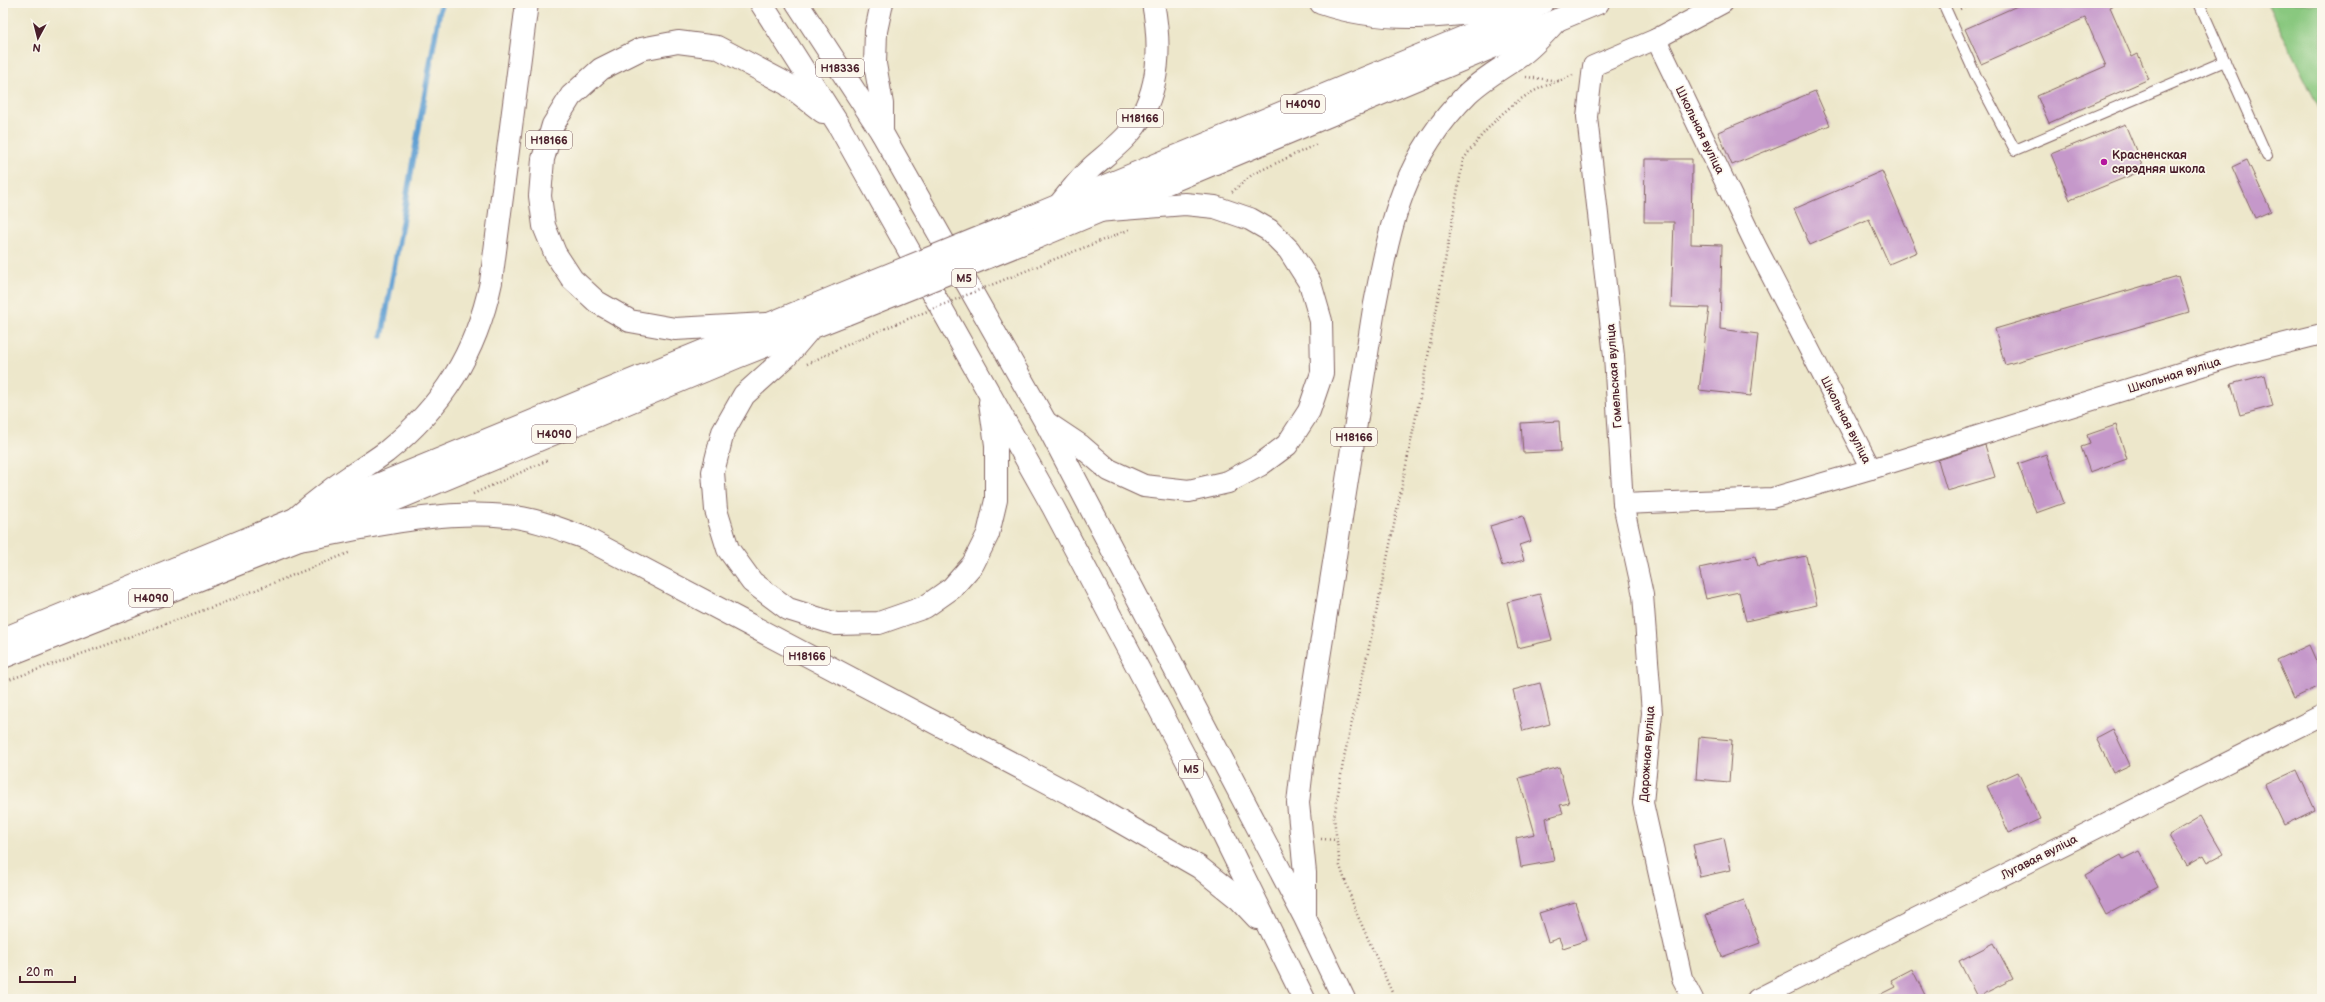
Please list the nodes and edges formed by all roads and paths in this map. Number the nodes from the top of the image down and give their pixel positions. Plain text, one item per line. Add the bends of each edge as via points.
1 (527, 3) edge
2 (761, 3) edge
3 (797, 3) edge
4 (882, 3) edge
5 (1153, 3) edge
6 (1321, 3) edge
7 (1542, 3) edge
8 (1598, 3) edge
9 (1723, 3) edge
10 (1943, 3) edge
11 (2199, 3) edge
12 (1552, 12) edge
13 (1656, 39) junction
14 (2225, 61) junction
15 (1593, 66) junction
16 (1523, 76) dead end
17 (1561, 81) junction
18 (838, 124) junction
19 (882, 133) junction
20 (2267, 156) dead end
21 (1059, 205) junction
22 (1097, 211) junction
23 (1139, 226) dead end
24 (1033, 228) junction
25 (842, 305) junction
26 (766, 324) junction
27 (809, 330) junction
28 (2322, 334) edge
29 (805, 365) dead end
30 (989, 391) junction
31 (1046, 423) junction
32 (1871, 469) junction
33 (1623, 504) junction
34 (296, 530) junction
35 (355, 550) dead end
36 (3, 640) edge
37 (3, 657) edge
38 (3, 682) edge
39 (2322, 715) edge
40 (1305, 918) junction
41 (1271, 933) junction
42 (1304, 999) edge
43 (1344, 999) edge
44 (1395, 999) edge
45 (1693, 999) edge
46 (1757, 999) edge

1 - 34 main road, Н18166 via 491,282 485,309 463,362 431,410 385,452 328,492
2 - 18 main road, Н18336
3 - 19 main road, Н18336
4 - 19 main road via 876,30 875,64 882,104
5 - 21 main road, Н18166 via 1158,33 1155,79 1143,114 1121,142 1090,170
6 - 7 main road via 1339,9 1385,17 1433,17
8 - 12 main road, Н4090
9 - 13 street
10 - 14 lane via 1976,76 2016,150
11 - 14 lane
12 - 21 main road, Н4090
12 - 22 main road, Н4090
12 - 40 main road, Н18166 via 1535,44 1468,93 1436,130 1414,164 1388,235 1303,759 1298,803 1305,873
13 - 15 street
13 - 32 street, Школьная вуліца via 1755,244
14 - 20 lane
15 - 17 path
15 - 33 street, Гомельская вуліца via 1587,117 1614,356
16 - 17 path
17 - 44 path via 1536,90 1506,110 1480,135 1463,160 1402,489 1344,757 1334,818 1340,866 1356,912
18 - 26 main road, Н18166 via 786,84 717,47 678,42 641,49 601,69 571,96 553,125 543,159 540,196 544,226 555,253 577,284 597,302 630,321 675,329
18 - 30 main road, М5
19 - 31 main road, М5
21 - 24 main road, Н4090
22 - 24 main road, Н4090
22 - 31 main road via 1185,204 1216,207 1250,219 1269,230 1289,250 1310,283 1321,321 1322,373 1309,411 1287,445 1260,465 1228,482 1188,490 1144,486 1109,470 1081,446
23 - 29 path, bridge via 859,339
24 - 25 main road, Н4090, bridge
25 - 26 main road, Н4090
25 - 27 main road, Н4090
26 - 34 main road, Н4090
27 - 30 main road via 786,357 744,395 723,432 713,472 716,510 728,548 752,582 788,610 836,624 879,623 925,607 952,588 973,564 988,534 996,500 996,445
27 - 34 main road, Н4090
28 - 32 street, Школьная вуліца via 2238,355
30 - 41 main road, М5 via 1187,761
31 - 40 main road, М5
32 - 33 street via 1772,498
33 - 45 street, Дарожная вуліца via 1643,595 1652,713 1643,803 1682,978
34 - 36 main road, Н4090
34 - 37 main road, Н4090
34 - 41 main road, Н18166 via 430,516 507,516 548,525 585,538 1091,805 1199,867 1240,900
35 - 38 path via 218,605
39 - 46 street, Лугавая вуліца
40 - 43 main road, М5
41 - 42 main road, М5

